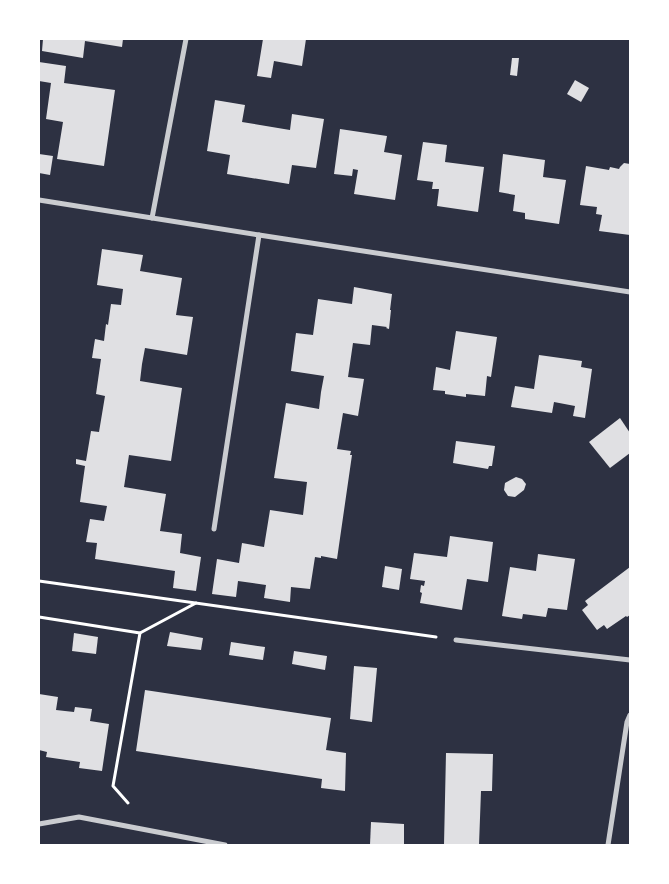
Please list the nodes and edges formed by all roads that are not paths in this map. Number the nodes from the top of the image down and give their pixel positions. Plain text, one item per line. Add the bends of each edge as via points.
1 (186, 39) edge
2 (39, 200) edge
3 (152, 218) junction
4 (258, 236) junction
5 (630, 292) edge
6 (214, 528) dead end
7 (456, 640) road end
8 (630, 660) edge
9 (630, 715) edge
10 (39, 824) edge
11 (225, 845) edge
12 (608, 845) edge

1 - 3 street
2 - 3 street
3 - 4 street
4 - 5 street
4 - 6 street
7 - 8 street
9 - 12 street
10 - 11 street via 79,817

